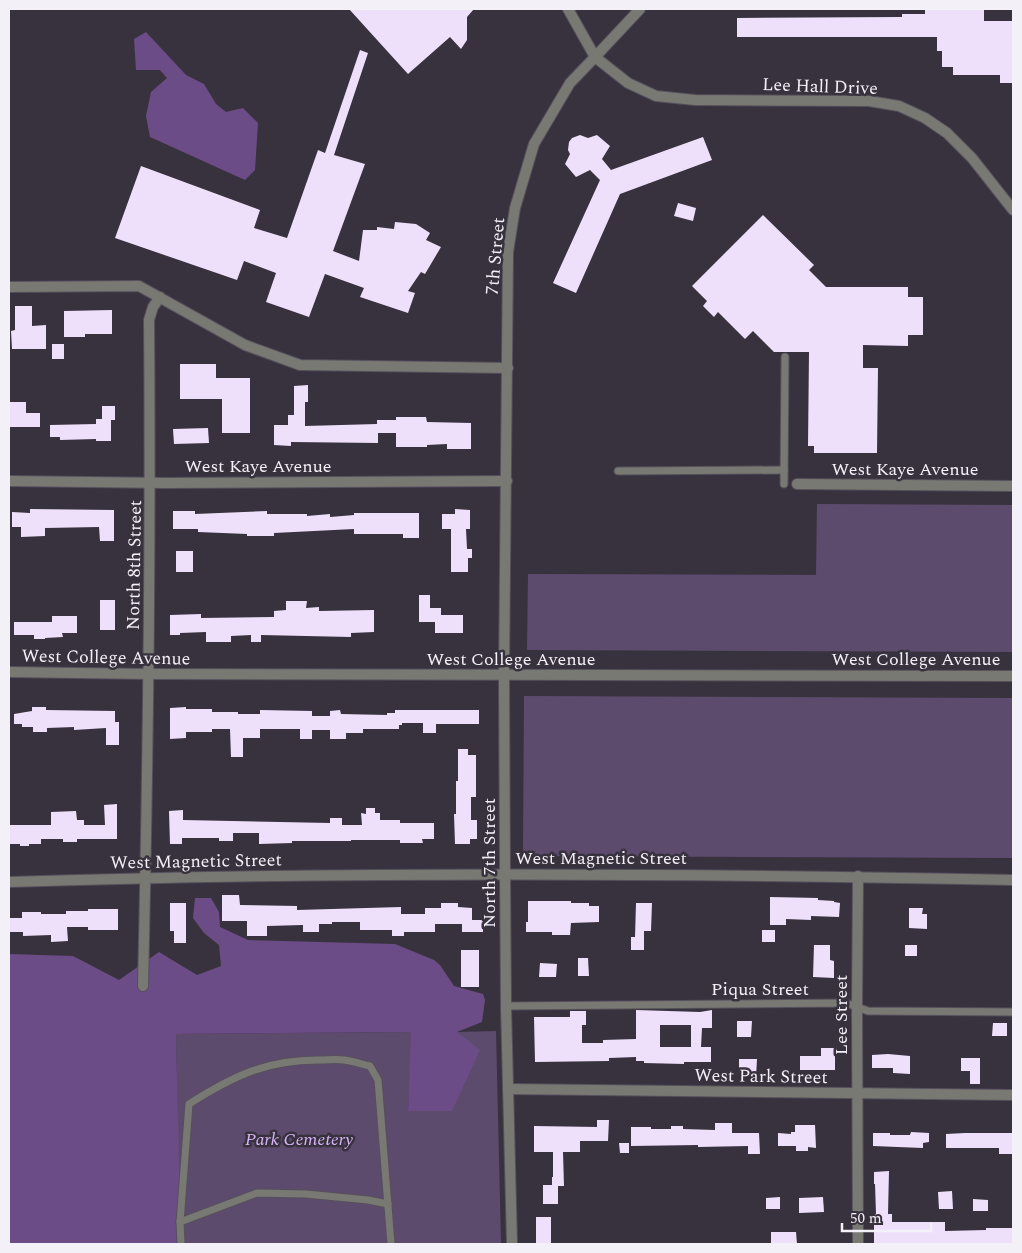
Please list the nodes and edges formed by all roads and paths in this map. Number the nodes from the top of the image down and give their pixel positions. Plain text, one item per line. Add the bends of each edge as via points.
1 (568, 9) edge
2 (640, 9) edge
3 (595, 57) junction
4 (1013, 210) edge
5 (9, 286) edge
6 (160, 297) junction
7 (785, 357) dead end
8 (508, 368) junction
9 (784, 470) junction
10 (618, 471) dead end
11 (9, 481) edge
12 (507, 481) junction
13 (151, 482) junction
14 (784, 484) dead end
15 (797, 484) dead end
16 (1013, 486) edge
17 (9, 672) edge
18 (149, 674) junction
19 (504, 675) junction
20 (1013, 676) edge
21 (505, 873) junction
22 (858, 876) junction
23 (145, 878) junction
24 (1013, 880) edge
25 (9, 882) edge
26 (143, 986) dead end
27 (506, 1006) junction
28 (857, 1008) junction
29 (1013, 1012) edge
30 (508, 1089) junction
31 (858, 1093) junction
32 (1013, 1095) edge
33 (388, 1204) junction
34 (180, 1222) junction
35 (181, 1244) edge
36 (391, 1244) edge
37 (512, 1244) edge
38 (858, 1244) edge

1 - 3 street
2 - 3 street
3 - 4 street, Lee Hall Drive via 628,83 656,96 695,100 869,101 899,106 926,118 947,133 972,158
3 - 8 street, 7th Street via 570,83 534,144 515,208 508,252
5 - 6 street via 140,286
6 - 8 street via 244,345 300,364
6 - 13 street, North 8th Street via 149,320
7 - 9 lane
8 - 12 street, 7th Street
9 - 10 lane
9 - 14 lane
11 - 13 street, West Kaye Avenue
12 - 13 street, West Kaye Avenue
12 - 19 street, North 7th Street
13 - 18 street, North 8th Street
15 - 16 street, West Kaye Avenue
17 - 18 street, West College Avenue
18 - 19 street, West College Avenue
18 - 23 street, North 8th Street
19 - 20 street, West College Avenue
19 - 21 street, North 7th Street
21 - 22 street, West Magnetic Street
21 - 23 street, West Magnetic Street
21 - 27 street, North 7th Street
22 - 24 street, West Magnetic Street
22 - 28 street, Lee Street
23 - 25 street, West Magnetic Street
23 - 26 street, North 8th Street
27 - 28 lane, Piqua Street via 846,1003
27 - 30 street, North 7th Street
28 - 29 lane, Piqua Street via 868,1011
28 - 31 street, Lee Street
30 - 31 street, West Park Street
30 - 37 street, North 7th Street
31 - 32 street, West Park Street
31 - 38 street, Lee Street
33 - 34 lane via 306,1194 257,1193
33 - 34 lane via 378,1080 370,1066 344,1060 302,1060 276,1063 240,1075 189,1104
33 - 36 lane
34 - 35 lane

